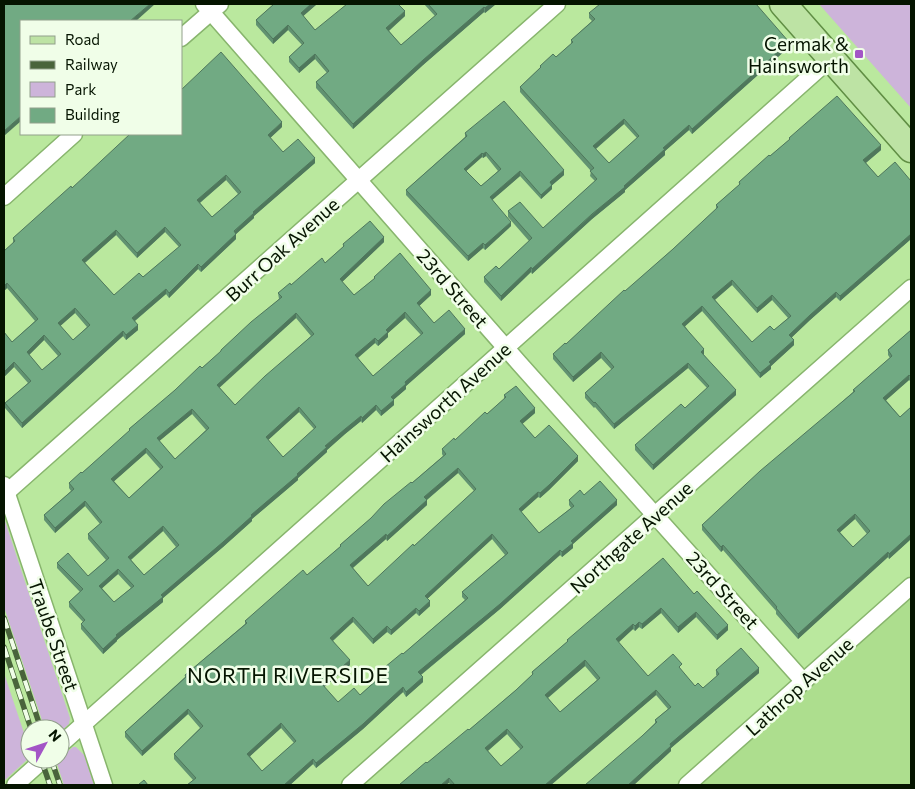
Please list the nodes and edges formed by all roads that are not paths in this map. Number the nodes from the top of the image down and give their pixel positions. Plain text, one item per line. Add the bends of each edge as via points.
1 (557, 4) edge
2 (783, 4) edge
3 (212, 6) edge
4 (182, 37) edge
5 (831, 58) junction
6 (73, 135) edge
7 (911, 149) edge
8 (359, 180) junction
9 (4, 197) edge
10 (911, 288) edge
11 (506, 348) junction
12 (5, 489) edge
13 (657, 515) junction
14 (911, 586) edge
15 (804, 682) junction
16 (84, 724) junction
17 (70, 736) edge
18 (33, 769) edge
19 (15, 785) edge
20 (104, 785) edge
21 (350, 785) edge
22 (687, 785) edge

1 - 8 street, Burr Oak Avenue
2 - 5 main road
3 - 4 street
3 - 8 street, 23rd Street
5 - 7 main road
5 - 11 street, Hainsworth Avenue
6 - 9 street
8 - 11 street, 23rd Street
8 - 12 street, Burr Oak Avenue
10 - 13 street, Northgate Avenue
11 - 13 street, 23rd Street
11 - 16 street, Hainsworth Avenue
12 - 16 street, Traube Street
13 - 15 street, 23rd Street
13 - 21 street, Northgate Avenue
14 - 15 street, Lathrop Avenue
15 - 22 street, Lathrop Avenue
16 - 17 street, Hainsworth Avenue
16 - 20 street, Traube Street
18 - 19 street

